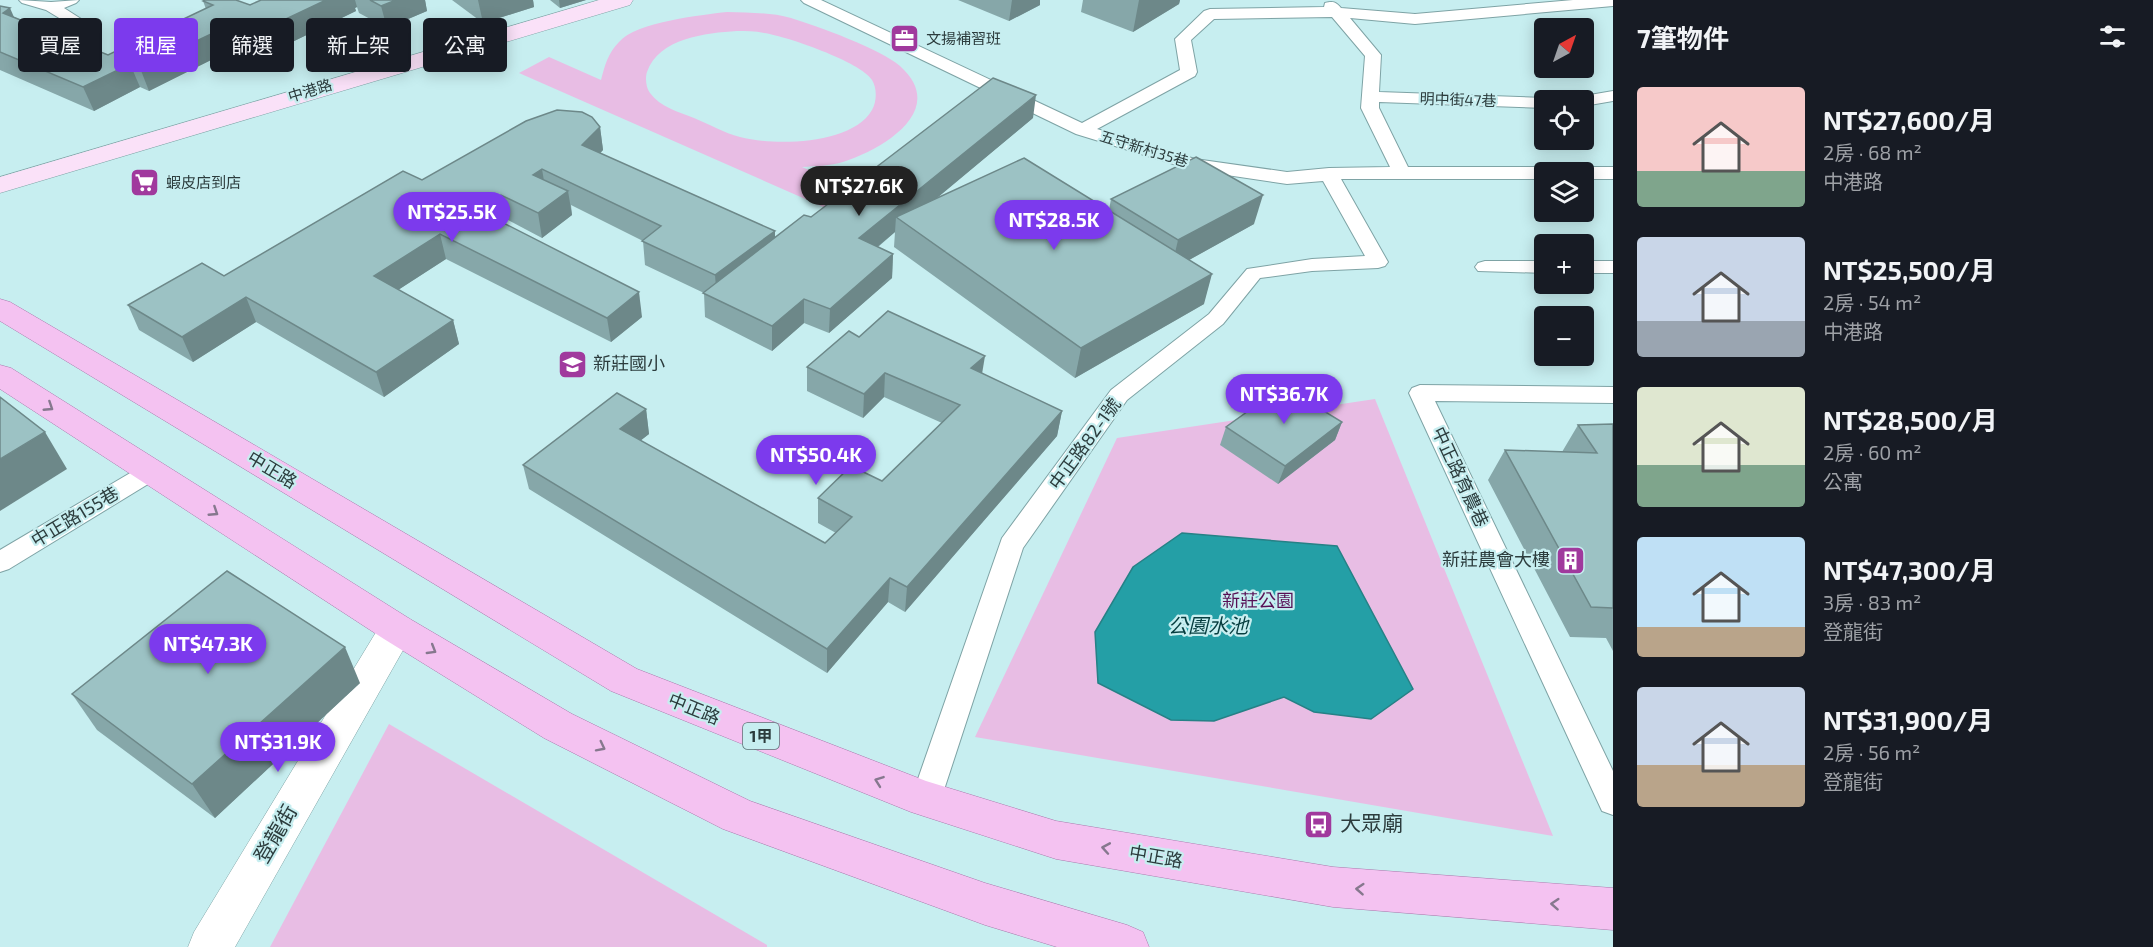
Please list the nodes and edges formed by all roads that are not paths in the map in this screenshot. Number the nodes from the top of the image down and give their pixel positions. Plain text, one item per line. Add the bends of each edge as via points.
1 (27, 0) edge
2 (70, 0) edge
3 (622, 0) edge
4 (809, 0) edge
5 (1613, 1) edge
6 (1330, 6) edge
7 (52, 7) junction
8 (0, 60) edge
9 (1613, 96) edge
10 (1371, 97) junction
11 (1594, 99) edge
12 (1534, 103) edge
13 (1082, 130) junction
14 (1402, 172) junction
15 (1534, 173) edge
16 (1594, 173) edge
17 (1613, 173) edge
18 (1329, 174) junction
19 (0, 185) edge
20 (1485, 267) dead end
21 (1534, 267) edge
22 (1594, 267) edge
23 (1613, 267) edge
24 (0, 308) edge
25 (0, 375) edge
26 (1613, 395) edge
27 (150, 472) junction
28 (0, 562) edge
29 (397, 629) junction
30 (926, 799) junction
31 (1613, 802) edge
32 (1613, 909) edge
33 (210, 947) edge
34 (1127, 947) edge

1 - 7 lane
2 - 7 lane
3 - 19 street, 中港路
4 - 13 lane, 五守新村35巷
5 - 6 lane via 1415,19
6 - 10 lane via 1373,55
6 - 13 lane via 1210,14 1183,39 1189,72
7 - 8 lane via 81,24
9 - 11 lane
10 - 12 lane, 明中街47巷
10 - 14 lane via 1370,108
13 - 18 lane, 五守新村35巷 via 1193,164 1287,178
14 - 15 lane, 五守新村35巷
14 - 18 lane, 五守新村35巷
16 - 17 lane
18 - 30 lane, 中正路82-1號 via 1378,262 1254,273 1216,319 1119,395 1011,545
20 - 21 lane
22 - 23 lane
30 -> 24 main road, 中正路 / 1甲 via 624,680
25 -> 27 main road
26 - 31 lane, 中正路育農巷 via 1420,393
27 - 28 lane, 中正路155巷
27 -> 29 main road
29 - 33 street, 登龍街
29 -> 34 main road via 558,726 738,816 985,904
32 -> 30 main road, 中正路 / 1甲 via 1334,887 1056,840

